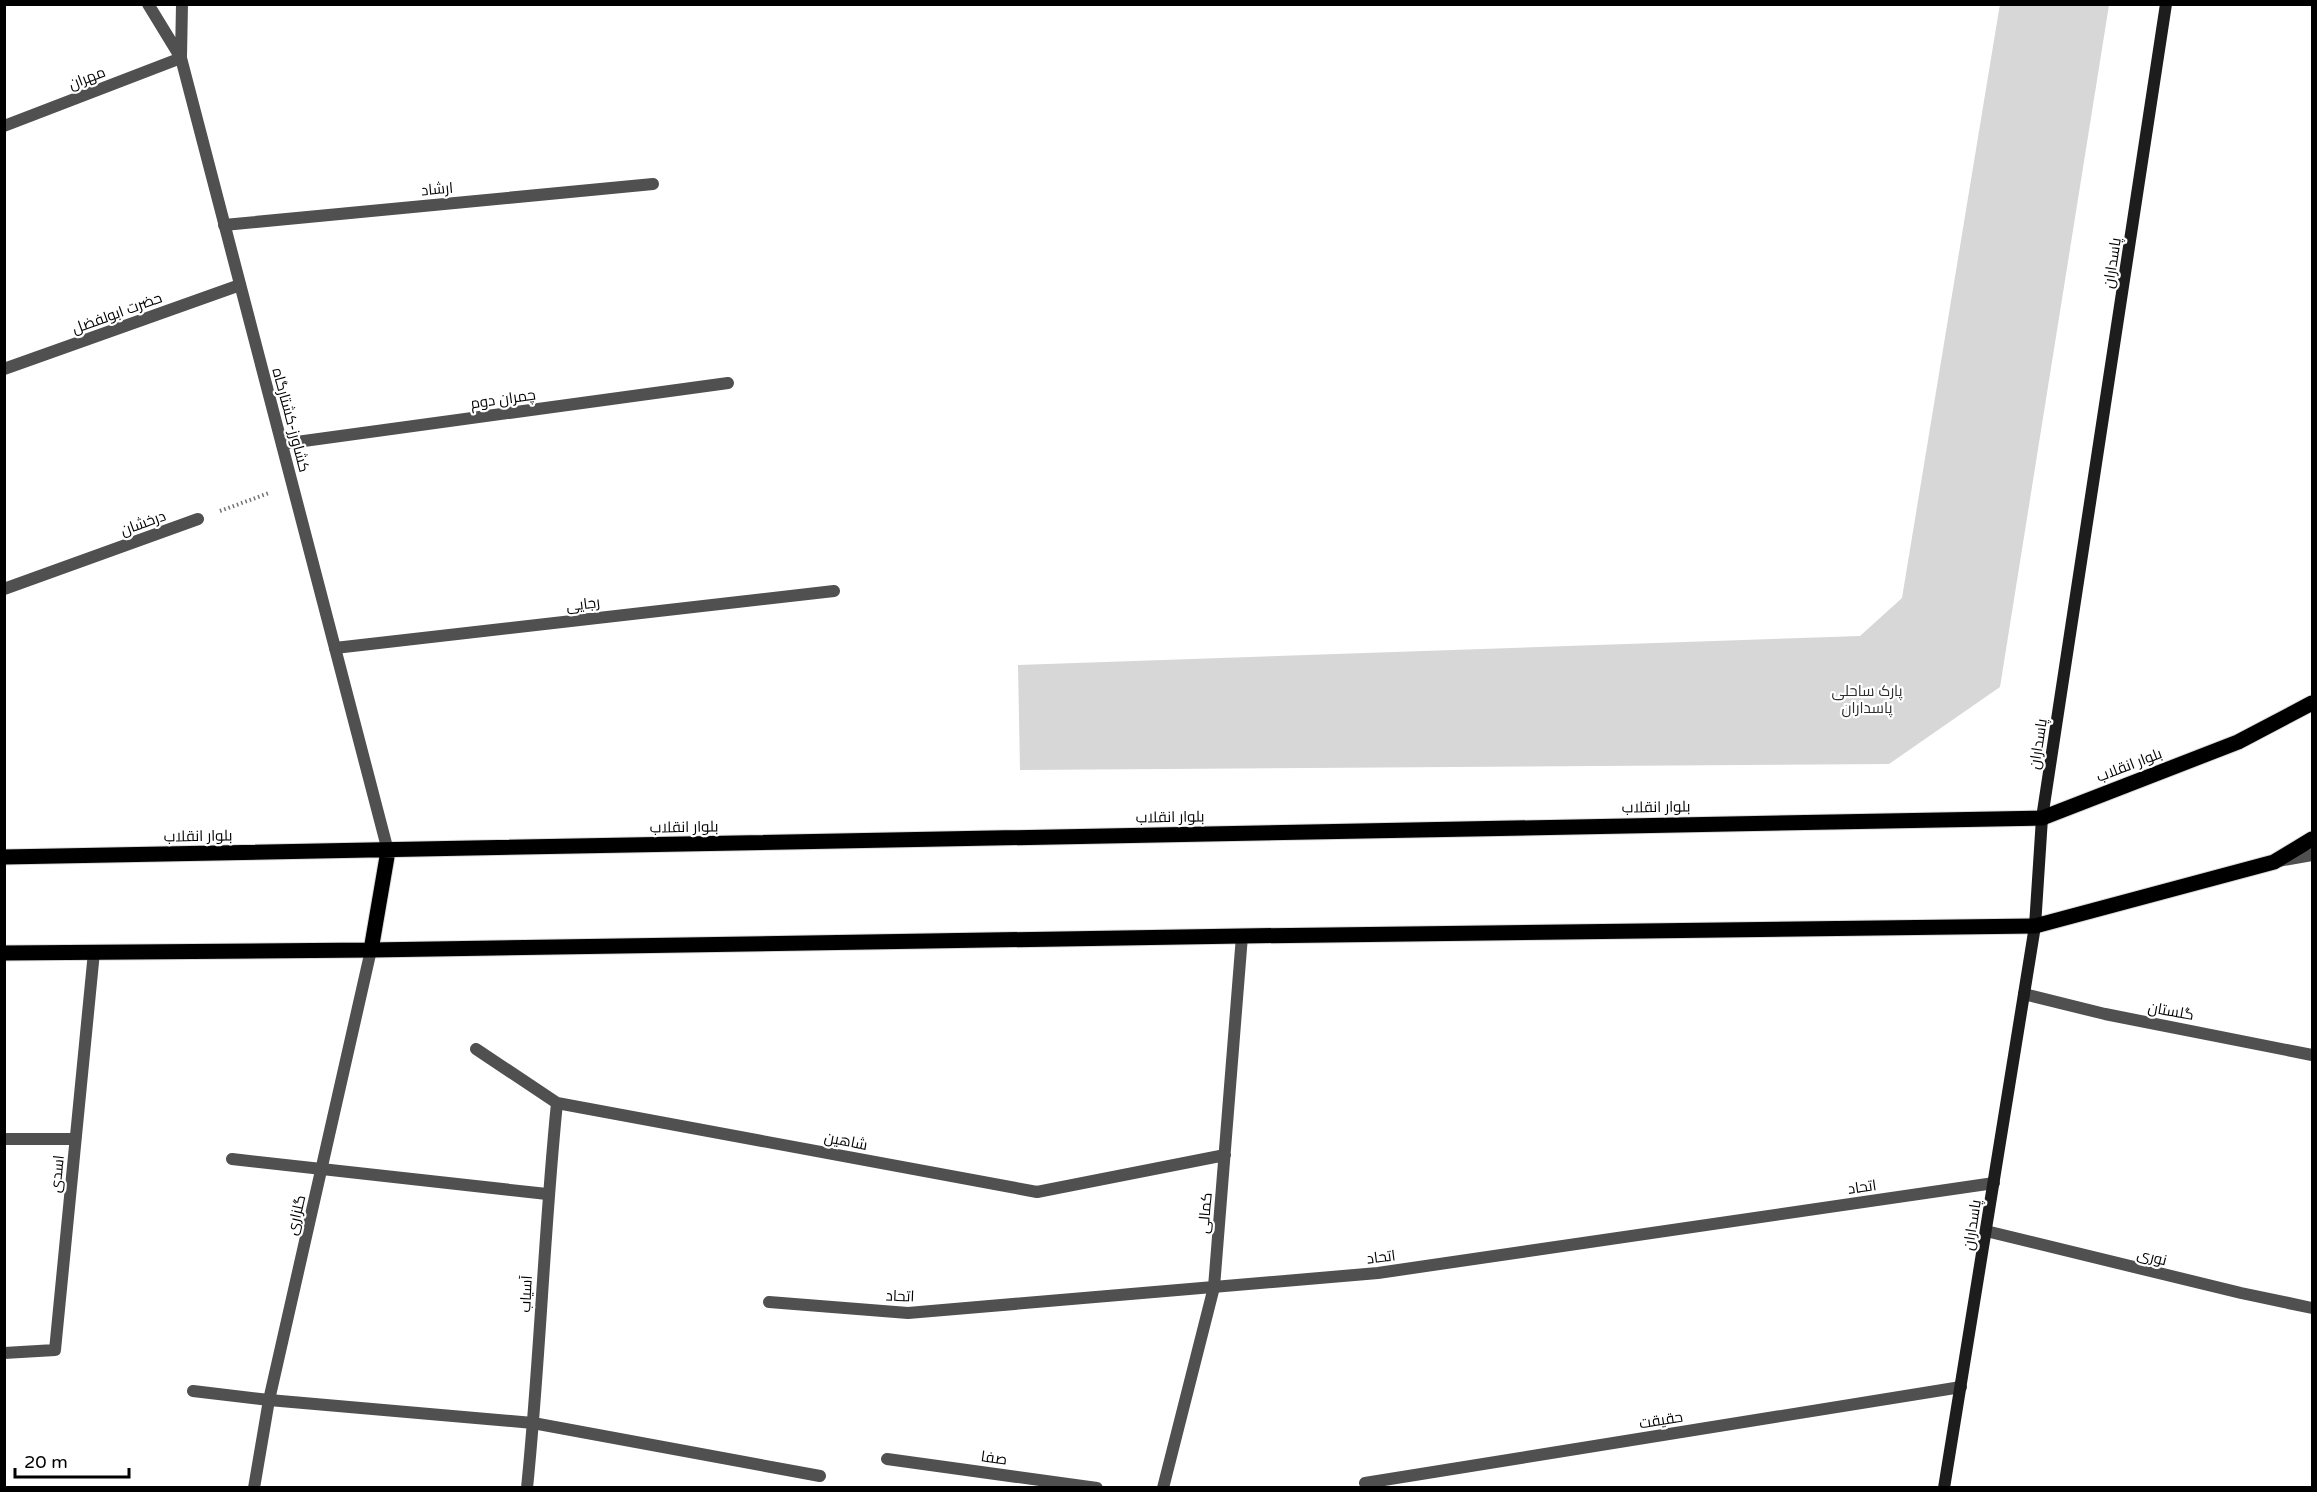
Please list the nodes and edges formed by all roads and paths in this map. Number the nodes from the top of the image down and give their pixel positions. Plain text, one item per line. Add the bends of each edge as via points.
1 (148, 4) edge
2 (182, 4) edge
3 (2166, 4) edge
4 (181, 58) junction
5 (4, 126) edge
6 (653, 184) dead end
7 (224, 225) junction
8 (240, 285) junction
9 (4, 369) edge
10 (728, 383) dead end
11 (282, 444) junction
12 (292, 484) junction
13 (198, 519) joint
14 (4, 589) edge
15 (834, 591) dead end
16 (335, 648) junction
17 (2313, 703) edge
18 (2042, 818) junction
19 (2313, 838) edge
20 (388, 851) junction
21 (2313, 855) edge
22 (4, 857) edge
23 (2274, 862) junction
24 (2035, 926) junction
25 (1242, 936) junction
26 (371, 950) junction
27 (94, 952) junction
28 (4, 953) edge
29 (2025, 994) junction
30 (476, 1049) dead end
31 (2313, 1055) edge
32 (557, 1103) junction
33 (4, 1139) edge
34 (75, 1139) junction
35 (1225, 1155) junction
36 (232, 1159) dead end
37 (322, 1168) junction
38 (1994, 1184) junction
39 (547, 1194) junction
40 (1986, 1232) junction
41 (1214, 1287) junction
42 (769, 1302) dead end
43 (2313, 1308) edge
44 (4, 1353) edge
45 (1961, 1387) junction
46 (193, 1391) dead end
47 (269, 1400) junction
48 (533, 1423) junction
49 (887, 1459) dead end
50 (820, 1476) dead end
51 (1365, 1483) dead end
52 (254, 1488) edge
53 (527, 1488) edge
54 (1097, 1488) edge
55 (1163, 1488) edge
56 (1944, 1488) edge

1 - 4 street, کشاورز-کشتارگاه
2 - 4 street
3 - 18 main road, پاسداران
4 - 5 street, مهران
4 - 7 street, کشاورز-کشتارگاه
6 - 7 street, ارشاد
7 - 8 street, کشاورز-کشتارگاه
8 - 9 street, حضرت ابولفضل
8 - 11 street, کشاورز-کشتارگاه
10 - 11 street, چمران دوم
11 - 12 street, کشاورز-کشتارگاه
12 - 13 path
12 - 16 street, کشاورز-کشتارگاه
13 - 14 street, درخشان
15 - 16 street, رجایی
16 - 20 street, کشاورز-کشتارگاه
17 - 18 main road, بلوار انقلاب via 2238,742
18 - 20 main road, بلوار انقلاب
18 - 24 main road, پاسداران
19 - 23 main road
20 - 22 main road, بلوار انقلاب
20 - 26 main road
21 - 23 street
23 - 24 main road
24 - 25 main road
24 - 29 main road, پاسداران
25 - 26 main road
25 - 35 street, کمالی
26 - 27 main road
26 - 37 street, گلزاری
27 - 28 main road
27 - 34 street, اسدی
29 - 31 street, گلستان
29 - 38 main road, پاسداران
30 - 32 street, شاهین
32 - 35 street, شاهین via 1037,1192
32 - 39 street, آسیاب
33 - 34 street
34 - 44 street, اسدی via 55,1350
35 - 41 street, کمالی
36 - 37 street
37 - 39 street
37 - 47 street, گلزاری
38 - 40 main road, پاسداران
38 - 41 street, اتحاد via 1378,1273
39 - 48 street, آسیاب
40 - 43 street, نوری
40 - 45 main road, پاسداران
41 - 42 street, اتحاد via 908,1313
41 - 55 street, کمالی
45 - 51 street, حقیقت
45 - 56 main road, پاسداران
46 - 47 street
47 - 48 street
47 - 52 street, گلزاری
48 - 50 street
48 - 53 street, آسیاب
49 - 54 street, صفا

